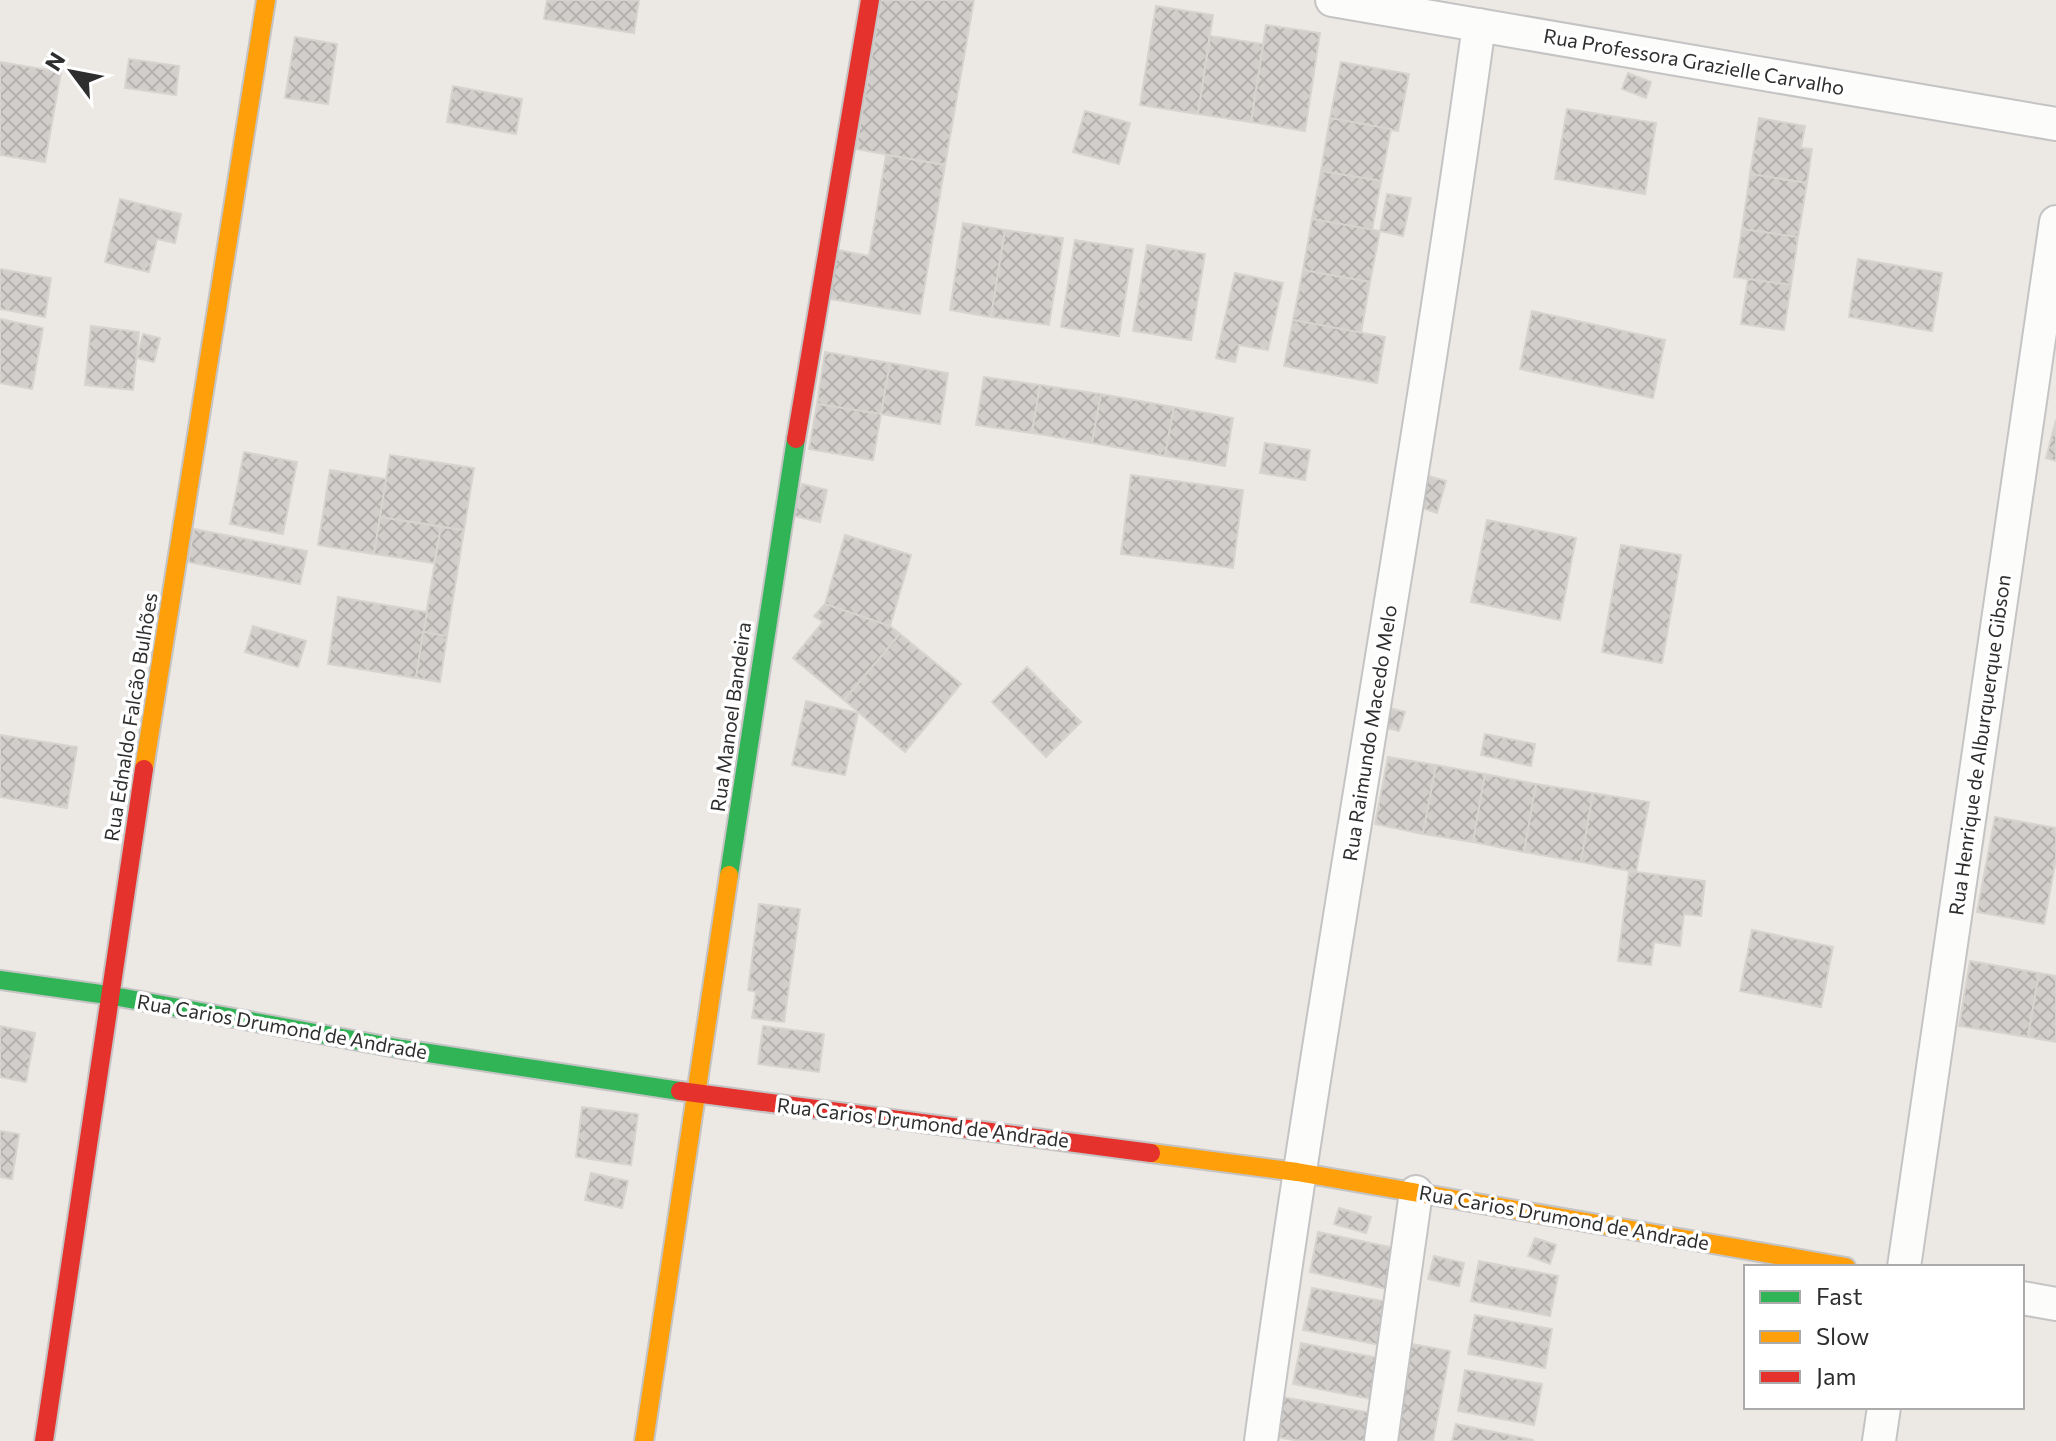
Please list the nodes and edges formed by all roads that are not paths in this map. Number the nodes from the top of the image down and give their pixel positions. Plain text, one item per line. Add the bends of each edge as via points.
1 (266, 0) edge
2 (870, 0) edge
3 (1332, 0) edge
4 (1479, 25) junction
5 (2056, 124) edge
6 (2056, 222) edge
7 (0, 980) edge
8 (108, 995) junction
9 (698, 1094) junction
10 (1297, 1172) junction
11 (1416, 1192) junction
12 (1835, 1265) edge
13 (1904, 1265) edge
14 (2024, 1298) edge
15 (2056, 1304) edge
16 (1884, 1409) edge
17 (44, 1441) edge
18 (644, 1441) edge
19 (1261, 1441) edge
20 (1381, 1441) edge
21 (1879, 1441) edge

1 - 8 street, Rua Ednaldo Falcão Bulhões
2 - 9 street, Rua Manoel Bandeira via 781,528
3 - 4 street, Rua Professora Grazielle Carvalho
4 - 5 street, Rua Professora Grazielle Carvalho
4 - 10 street, Rua Raimundo Macedo Melo via 1439,313
6 - 13 street, Rua Henrique de Alburquerque Gibson
7 - 8 street, Rua Carios Drumond de Andrade
8 - 9 street, Rua Carios Drumond de Andrade via 402,1049
8 - 17 street, Rua Ednaldo Falcão Bulhões
9 - 10 street, Rua Carios Drumond de Andrade
9 - 18 street, Rua Manoel Bandeira
10 - 11 street, Rua Carios Drumond de Andrade
10 - 19 street, Rua Raimundo Macedo Melo
11 - 12 street, Rua Carios Drumond de Andrade
11 - 20 street
14 - 15 street
16 - 21 street

